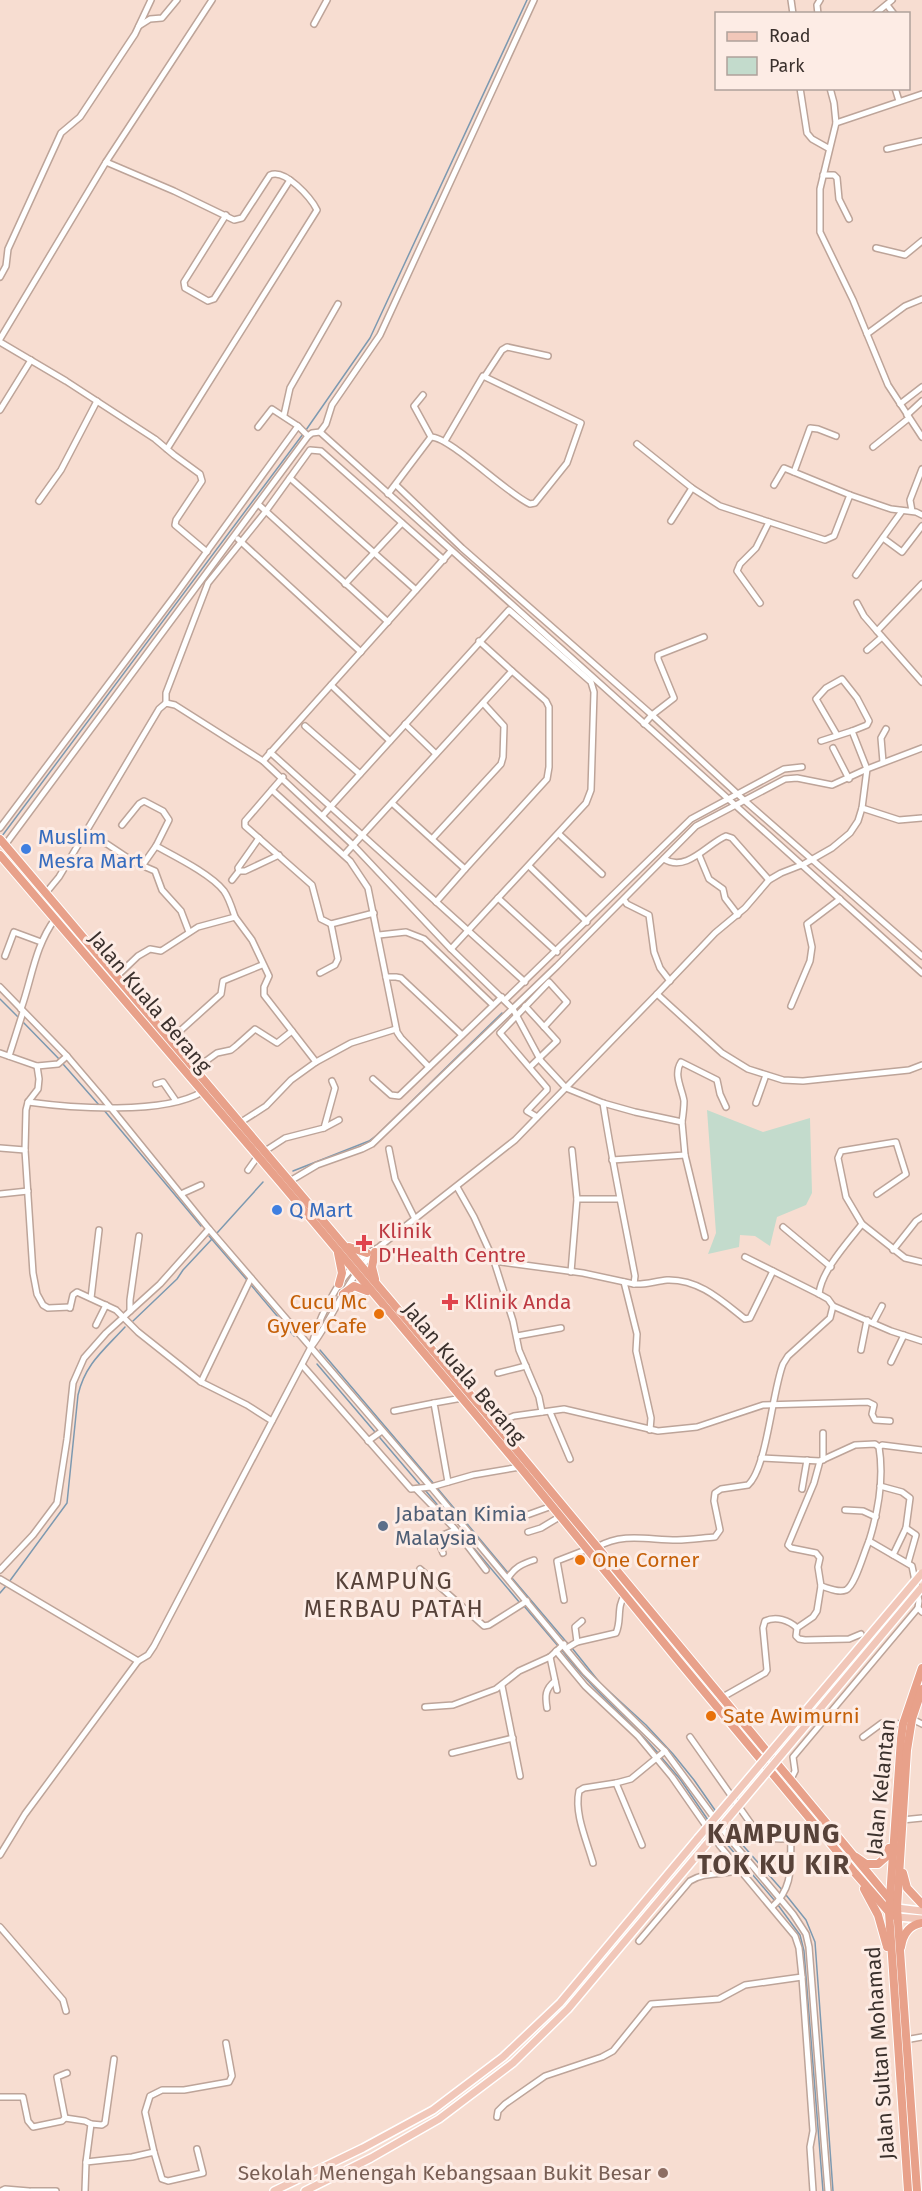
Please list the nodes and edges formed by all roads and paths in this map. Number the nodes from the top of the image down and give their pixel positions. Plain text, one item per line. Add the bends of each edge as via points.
1 (151, 0) edge
2 (177, 0) edge
3 (212, 0) edge
4 (327, 0) edge
5 (534, 0) edge
6 (889, 2) edge
7 (877, 12) edge
8 (315, 24) dead end
9 (137, 27) junction
10 (800, 90) edge
11 (830, 90) edge
12 (896, 90) edge
13 (922, 94) edge
14 (899, 101) junction
15 (836, 123) junction
16 (922, 141) edge
17 (828, 148) junction
18 (887, 149) dead end
19 (106, 162) junction
20 (823, 175) junction
21 (290, 180) junction
22 (226, 215) junction
23 (849, 219) dead end
24 (922, 241) edge
25 (876, 248) dead end
26 (0, 261) edge
27 (7, 264) junction
28 (0, 277) edge
29 (922, 300) edge
30 (338, 304) dead end
31 (871, 332) junction
32 (0, 340) edge
33 (548, 356) dead end
34 (31, 360) junction
35 (485, 376) junction
36 (922, 387) edge
37 (423, 395) dead end
38 (97, 401) junction
39 (922, 401) edge
40 (900, 404) junction
41 (0, 410) edge
42 (284, 415) junction
43 (908, 416) junction
44 (258, 427) dead end
45 (303, 432) junction
46 (320, 432) junction
47 (431, 436) junction
48 (836, 436) dead end
49 (922, 437) edge
50 (445, 441) junction
51 (637, 444) dead end
52 (873, 447) dead end
53 (167, 449) junction
54 (922, 469) edge
55 (794, 472) junction
56 (290, 478) junction
57 (774, 484) dead end
58 (396, 485) junction
59 (692, 488) junction
60 (388, 494) junction
61 (850, 495) junction
62 (39, 501) dead end
63 (258, 504) junction
64 (266, 511) junction
65 (912, 511) junction
66 (902, 512) junction
67 (922, 515) edge
68 (671, 521) dead end
69 (769, 522) junction
70 (402, 523) junction
71 (922, 526) edge
72 (235, 536) junction
73 (883, 538) junction
74 (240, 541) junction
75 (451, 551) junction
76 (207, 552) junction
77 (374, 553) junction
78 (444, 560) junction
79 (856, 575) dead end
80 (345, 584) junction
81 (922, 584) edge
82 (416, 590) junction
83 (760, 603) dead end
84 (857, 603) dead end
85 (518, 614) junction
86 (388, 622) junction
87 (877, 631) junction
88 (704, 637) dead end
89 (882, 637) junction
90 (479, 641) junction
91 (867, 650) dead end
92 (361, 652) junction
93 (512, 671) junction
94 (922, 682) edge
95 (331, 685) junction
96 (166, 703) junction
97 (483, 703) junction
98 (652, 715) junction
99 (405, 724) junction
100 (644, 724) junction
101 (80, 725) junction
102 (305, 726) dead end
103 (886, 729) dead end
104 (852, 731) junction
105 (88, 732) junction
106 (837, 735) junction
107 (390, 741) junction
108 (821, 741) dead end
109 (833, 748) dead end
110 (922, 748) edge
111 (270, 752) junction
112 (436, 754) junction
113 (263, 761) junction
114 (883, 762) junction
115 (802, 767) dead end
116 (867, 769) junction
117 (790, 773) junction
118 (360, 774) junction
119 (283, 777) junction
120 (849, 779) junction
121 (272, 790) junction
122 (742, 797) junction
123 (732, 802) junction
124 (392, 803) junction
125 (331, 806) junction
126 (862, 808) junction
127 (322, 815) junction
128 (922, 818) edge
129 (122, 825) dead end
130 (0, 828) edge
131 (559, 834) junction
132 (84, 836) junction
133 (364, 836) junction
134 (259, 838) junction
135 (432, 839) junction
136 (3, 842) edge
137 (156, 846) junction
138 (354, 846) junction
139 (0, 855) edge
140 (279, 855) junction
141 (344, 855) junction
142 (699, 855) junction
143 (813, 859) junction
144 (657, 860) junction
145 (803, 865) junction
146 (142, 866) junction
147 (529, 866) junction
148 (465, 869) junction
149 (238, 870) junction
150 (602, 874) dead end
151 (232, 880) dead end
152 (769, 880) junction
153 (45, 894) junction
154 (498, 898) junction
155 (840, 899) junction
156 (624, 900) junction
157 (436, 902) junction
158 (374, 913) junction
159 (738, 915) junction
160 (235, 917) junction
161 (55, 919) junction
162 (587, 922) junction
163 (331, 924) junction
164 (189, 932) junction
165 (468, 932) junction
166 (379, 934) junction
167 (41, 942) junction
168 (451, 949) junction
169 (557, 952) junction
170 (5, 956) dead end
171 (922, 956) edge
172 (262, 965) junction
173 (320, 973) dead end
174 (922, 973) edge
175 (112, 977) junction
176 (386, 978) junction
177 (670, 981) junction
178 (525, 982) junction
179 (0, 988) edge
180 (657, 994) junction
181 (503, 999) junction
182 (493, 1005) junction
183 (525, 1005) junction
184 (790, 1006) dead end
185 (515, 1012) junction
186 (22, 1014) junction
187 (544, 1026) junction
188 (396, 1029) junction
189 (292, 1031) junction
190 (462, 1035) junction
191 (170, 1040) junction
192 (0, 1053) edge
193 (9, 1056) junction
194 (66, 1057) junction
195 (540, 1059) junction
196 (316, 1062) junction
197 (922, 1065) edge
198 (37, 1066) junction
199 (429, 1067) junction
200 (530, 1067) junction
201 (195, 1069) junction
202 (766, 1075) junction
203 (373, 1079) dead end
204 (332, 1081) dead end
205 (156, 1084) dead end
206 (566, 1088) junction
207 (202, 1092) junction
208 (176, 1101) junction
209 (28, 1102) junction
210 (603, 1103) junction
211 (756, 1103) dead end
212 (726, 1107) dead end
213 (109, 1109) junction
214 (537, 1118) junction
215 (339, 1120) dead end
216 (241, 1122) junction
217 (682, 1122) junction
218 (324, 1128) junction
219 (0, 1148) edge
220 (389, 1149) dead end
221 (25, 1150) junction
222 (572, 1150) dead end
223 (261, 1153) junction
224 (685, 1155) junction
225 (612, 1160) junction
226 (248, 1170) dead end
227 (290, 1180) junction
228 (201, 1185) dead end
229 (457, 1187) junction
230 (28, 1191) junction
231 (0, 1194) edge
232 (181, 1194) junction
233 (877, 1194) dead end
234 (577, 1199) junction
235 (618, 1199) junction
236 (922, 1217) edge
237 (415, 1219) junction
238 (862, 1224) junction
239 (783, 1227) dead end
240 (210, 1229) junction
241 (99, 1230) dead end
242 (139, 1236) dead end
243 (705, 1237) dead end
244 (340, 1240) junction
245 (893, 1250) junction
246 (338, 1251) junction
247 (374, 1251) junction
248 (745, 1257) dead end
249 (494, 1261) junction
250 (922, 1262) edge
251 (356, 1267) junction
252 (831, 1267) junction
253 (772, 1270) junction
254 (572, 1272) junction
255 (251, 1278) junction
256 (624, 1282) junction
257 (339, 1284) junction
258 (634, 1284) junction
259 (378, 1286) junction
260 (343, 1294) junction
261 (819, 1294) junction
262 (374, 1295) junction
263 (91, 1298) junction
264 (106, 1305) junction
265 (833, 1306) junction
266 (882, 1306) dead end
267 (130, 1311) junction
268 (124, 1316) junction
269 (867, 1320) junction
270 (873, 1323) junction
271 (96, 1325) dead end
272 (561, 1328) dead end
273 (904, 1335) junction
274 (517, 1336) junction
275 (922, 1341) edge
276 (311, 1347) junction
277 (861, 1350) dead end
278 (891, 1362) dead end
279 (303, 1366) junction
280 (526, 1366) junction
281 (498, 1373) dead end
282 (201, 1382) junction
283 (462, 1398) junction
284 (434, 1403) junction
285 (773, 1405) junction
286 (394, 1411) dead end
287 (542, 1412) junction
288 (550, 1412) junction
289 (272, 1421) junction
290 (890, 1421) dead end
291 (495, 1424) junction
292 (650, 1430) junction
293 (381, 1431) junction
294 (823, 1433) dead end
295 (368, 1441) junction
296 (879, 1447) junction
297 (922, 1450) edge
298 (762, 1458) junction
299 (570, 1459) dead end
300 (807, 1460) junction
301 (822, 1461) junction
302 (520, 1467) junction
303 (448, 1482) junction
304 (880, 1486) junction
305 (429, 1487) junction
306 (417, 1489) junction
307 (802, 1489) dead end
308 (552, 1506) junction
309 (845, 1510) dead end
310 (494, 1513) dead end
311 (561, 1516) junction
312 (876, 1517) junction
313 (456, 1526) junction
314 (906, 1528) junction
315 (528, 1532) dead end
316 (869, 1541) junction
317 (597, 1547) junction
318 (475, 1548) junction
319 (588, 1550) junction
320 (443, 1553) dead end
321 (893, 1555) junction
322 (534, 1560) dead end
323 (908, 1563) junction
324 (420, 1569) dead end
325 (0, 1570) edge
326 (486, 1570) dead end
327 (922, 1573) edge
328 (509, 1576) junction
329 (0, 1579) edge
330 (821, 1586) junction
331 (922, 1587) edge
332 (625, 1590) junction
333 (564, 1600) dead end
334 (524, 1604) junction
335 (920, 1610) edge
336 (582, 1621) dead end
337 (664, 1628) junction
338 (797, 1628) junction
339 (861, 1634) dead end
340 (566, 1646) junction
341 (550, 1657) junction
342 (677, 1659) junction
343 (138, 1661) junction
344 (922, 1668) edge
345 (555, 1681) junction
346 (502, 1686) junction
347 (922, 1689) edge
348 (556, 1690) dead end
349 (721, 1698) junction
350 (425, 1707) dead end
351 (547, 1708) dead end
352 (912, 1719) junction
353 (903, 1724) junction
354 (922, 1724) edge
355 (690, 1737) dead end
356 (863, 1737) dead end
357 (513, 1738) junction
358 (452, 1753) dead end
359 (660, 1755) junction
360 (520, 1776) dead end
361 (790, 1781) junction
362 (616, 1783) junction
363 (922, 1818) edge
364 (902, 1820) junction
365 (894, 1828) junction
366 (822, 1833) junction
367 (791, 1838) junction
368 (840, 1842) junction
369 (642, 1845) dead end
370 (901, 1848) junction
371 (0, 1855) edge
372 (593, 1863) dead end
373 (746, 1867) junction
374 (855, 1873) junction
375 (889, 1901) junction
376 (776, 1904) junction
377 (922, 1904) edge
378 (922, 1911) edge
379 (894, 1912) junction
380 (922, 1921) edge
381 (0, 1927) edge
382 (639, 1941) dead end
383 (900, 1969) junction
384 (802, 1977) junction
385 (893, 1981) junction
386 (66, 2012) dead end
387 (922, 2037) edge
388 (905, 2040) junction
389 (226, 2043) dead end
390 (114, 2059) dead end
391 (67, 2073) dead end
392 (0, 2097) edge
393 (497, 2117) dead end
394 (65, 2118) junction
395 (91, 2124) junction
396 (818, 2131) junction
397 (197, 2148) dead end
398 (154, 2152) junction
399 (86, 2162) junction
400 (1, 2191) edge
401 (30, 2191) edge
402 (56, 2191) edge
403 (85, 2191) edge
404 (274, 2191) edge
405 (305, 2191) edge
406 (813, 2191) edge
407 (828, 2191) edge
408 (908, 2191) edge
409 (917, 2191) edge

1 - 9 street
2 - 9 street via 162,18 150,18
3 - 19 street
4 - 8 street
5 - 46 street via 380,335 332,405
6 - 7 street
9 - 27 street via 80,117 60,135 8,249
10 - 17 street via 807,132
11 - 15 street
12 - 14 street
13 - 14 street
14 - 15 street
15 - 17 street
16 - 18 street
17 - 20 street
19 - 22 street
19 - 32 street
20 - 23 street via 837,178 839,199
20 - 31 street via 820,230
21 - 22 street via 279,173 272,174 242,218 234,220
21 - 22 street via 214,299 208,301 184,288 184,282
21 - 53 street via 316,207 316,213
24 - 25 street via 905,255
26 - 27 street
27 - 28 street
29 - 31 street via 905,306
30 - 42 street via 290,388
31 - 40 street via 883,375
32 - 34 street
33 - 35 street via 507,347
34 - 38 street
34 - 41 street
35 - 50 street
35 - 50 street via 581,423 567,463 535,503 530,504
36 - 40 street
37 - 47 street via 414,408
38 - 53 street
38 - 62 street via 61,470
39 - 43 street
40 - 43 street
42 - 44 street via 270,409
42 - 45 street
43 - 49 street
43 - 52 street
45 - 46 street
45 - 63 street
45 - 76 street
46 - 60 street
47 - 50 street
47 - 58 street
48 - 55 street via 810,428
51 - 59 street
53 - 76 street via 202,476 175,525
54 - 65 street via 910,500
55 - 57 street via 782,468
55 - 61 street
56 - 64 street
56 - 70 street via 310,450 319,449
56 - 77 street
58 - 60 street
58 - 98 street
59 - 68 street
59 - 69 street via 720,506
60 - 75 street
61 - 66 street
61 - 69 street via 830,539
63 - 64 street
63 - 72 street
64 - 74 street
64 - 80 street
65 - 66 street
65 - 67 street
66 - 73 street
69 - 83 street via 738,571
70 - 77 street
70 - 78 street
71 - 73 street via 902,552
72 - 74 street
72 - 105 street
73 - 79 street
74 - 92 street
74 - 96 street via 204,588 166,693
75 - 78 street
75 - 85 street
76 - 101 street
77 - 80 street
77 - 82 street
78 - 82 street
80 - 86 street
81 - 87 street
82 - 86 street
84 - 87 street
85 - 90 street via 505,612
85 - 100 street
85 - 131 street via 594,688 590,794
86 - 92 street
87 - 89 street
88 - 98 street via 658,655 674,698
89 - 91 street
89 - 94 street
90 - 93 street
90 - 99 street
92 - 95 street
93 - 97 street
93 - 148 street via 549,707 547,776
95 - 107 street
95 - 111 street
96 - 113 street
96 - 132 street
97 - 112 street
97 - 135 street via 504,726 502,760
98 - 100 street
98 - 122 street
99 - 107 street
99 - 112 street
100 - 123 street
101 - 105 street
101 - 130 street
102 - 118 street
103 - 114 street via 880,743
104 - 106 street
104 - 106 street via 869,721 845,681 840,680 816,699
104 - 116 street
105 - 136 street
106 - 108 street
107 - 118 street
109 - 120 street
110 - 114 street
111 - 113 street
111 - 125 street
112 - 124 street
113 - 119 street
114 - 116 street
115 - 117 street
116 - 120 street
116 - 126 street
117 - 120 street via 832,785
117 - 122 street
117 - 122 street
118 - 125 street
119 - 121 street
119 - 127 street
121 - 134 street via 244,823
121 - 141 street
122 - 123 street
122 - 143 street
123 - 144 street
123 - 144 street via 691,819
123 - 145 street
124 - 133 street
124 - 135 street
125 - 127 street
125 - 133 street
126 - 128 street via 899,820
126 - 143 street via 849,833
127 - 138 street
129 - 137 street via 139,804 147,801 169,820
131 - 147 street
131 - 150 street
132 - 146 street via 107,844
132 - 153 street
133 - 138 street
133 - 157 street
134 - 140 street
134 - 149 street
135 - 148 street
136 - 153 highway, Jalan Kuala Berang
137 - 146 street
137 - 160 street via 219,886
138 - 141 street
138 - 168 street
139 - 161 highway, Jalan Kuala Berang
140 - 149 street via 245,871
140 - 163 street via 312,885 321,919
141 - 158 street via 368,888
142 - 144 street via 673,862
142 - 152 street via 720,838 729,837
142 - 159 street via 709,879 723,889
143 - 145 street
143 - 171 street
144 - 156 street
144 - 162 street
145 - 152 street
145 - 155 street
146 - 164 street via 156,872 162,890 181,910
147 - 154 street
147 - 162 street
148 - 157 street
149 - 151 street
152 - 159 street
153 - 175 highway, Jalan Kuala Berang
154 - 165 street
154 - 169 street
155 - 174 street
155 - 184 street via 807,924 812,947 810,961
156 - 177 street via 649,915 654,952
156 - 185 street
157 - 165 street
158 - 163 street
158 - 166 street
159 - 177 street via 715,933
160 - 164 street
160 - 172 street via 252,940
161 - 167 street
161 - 175 highway, Jalan Kuala Berang
162 - 169 street
163 - 173 street via 337,962
164 - 175 street via 164,950 145,952
165 - 168 street
165 - 178 street
166 - 176 street
166 - 182 street via 406,932 424,939
167 - 170 street via 14,932
167 - 186 street
168 - 181 street
169 - 178 street
172 - 189 street via 268,976 264,995
172 - 191 street via 224,981 221,994
175 - 191 highway, Jalan Kuala Berang
175 - 207 highway, Jalan Kuala Berang
176 - 188 street
176 - 190 street via 401,978
177 - 180 street
178 - 181 street
179 - 186 street
180 - 202 street via 722,1053
180 - 206 street
181 - 182 street
181 - 185 street
182 - 190 street
183 - 185 street
183 - 187 street
183 - 187 street via 549,982 567,1000
185 - 195 street
185 - 200 street via 500,1035
185 - 227 street via 372,1144 316,1165
186 - 193 street
186 - 194 street
187 - 195 street via 557,1041
188 - 196 street via 351,1043
188 - 199 street
189 - 196 street
189 - 201 street via 277,1043 255,1029 231,1050 217,1053
190 - 199 street
191 - 201 highway, Jalan Kuala Berang
192 - 193 street
193 - 198 street
194 - 198 street via 58,1064
194 - 213 street
195 - 200 street
195 - 206 street
196 - 216 street via 291,1080 266,1106
197 - 202 street via 909,1070 795,1081
198 - 209 street via 38,1089
199 - 203 street via 396,1097
200 - 214 street via 548,1089 527,1111
201 - 216 highway, Jalan Kuala Berang
202 - 211 street
204 - 218 street via 334,1088
205 - 208 street via 163,1082
206 - 210 street
206 - 214 street
207 - 208 street
207 - 223 highway, Jalan Kuala Berang
208 - 213 street
209 - 213 street
209 - 221 street
210 - 217 street
210 - 225 street
212 - 217 street via 717,1080 680,1062
213 - 232 street
214 - 229 street
215 - 218 street
216 - 223 highway, Jalan Kuala Berang
217 - 224 street
218 - 223 street via 285,1138
219 - 221 street
220 - 237 street via 395,1179
221 - 230 street
222 - 234 street
223 - 226 street
223 - 227 highway, Jalan Kuala Berang
223 - 246 highway, Jalan Kuala Berang
224 - 225 street
224 - 243 street
225 - 235 street
227 - 244 highway, Jalan Kuala Berang
228 - 232 street
229 - 237 street
229 - 249 street
230 - 231 street
230 - 263 street via 31,1256 41,1302 48,1308 70,1309 75,1293
232 - 240 street
233 - 238 street via 906,1174 896,1142 841,1151 838,1158 846,1197
234 - 235 street
234 - 254 street
235 - 258 street
236 - 245 street
237 - 247 street
238 - 245 street
238 - 252 street
239 - 252 street
240 - 255 street
240 - 267 street
241 - 263 street
242 - 267 street
244 - 247 highway via 352,1249
244 - 251 highway, Jalan Kuala Berang
245 - 250 street
246 - 251 highway, Jalan Kuala Berang
246 - 257 highway via 342,1273
247 - 251 street
247 - 259 highway via 372,1267
248 - 253 street
249 - 254 street
249 - 274 street
251 - 257 street
251 - 259 highway, Jalan Kuala Berang
251 - 260 street
251 - 262 highway, Jalan Kuala Berang
252 - 261 street
253 - 258 street via 750,1318 745,1319 708,1290 693,1284 665,1280
253 - 261 street
254 - 256 street
255 - 276 street
255 - 282 street
256 - 258 street
256 - 292 street via 637,1334 636,1351 651,1418
257 - 276 street
259 - 291 highway, Jalan Kuala Berang
260 - 262 highway via 354,1286
260 - 276 street
261 - 265 street
262 - 283 highway, Jalan Kuala Berang
263 - 264 street
264 - 268 street
264 - 271 street
265 - 269 street
265 - 285 street via 830,1318 783,1364
266 - 270 street
267 - 268 street
268 - 282 street via 138,1332
268 - 325 street via 87,1354 75,1376 57,1503
269 - 270 street
269 - 277 street
270 - 273 street
272 - 274 street
273 - 275 street
273 - 278 street
274 - 280 street
276 - 279 street
276 - 293 street
279 - 289 street
279 - 295 street
280 - 281 street
280 - 287 street
282 - 289 street
283 - 284 street
283 - 302 highway, Jalan Kuala Berang
284 - 286 street
284 - 303 street
285 - 290 street via 868,1402 874,1405 875,1420
285 - 292 street via 697,1427
285 - 298 street
287 - 288 street
287 - 291 street via 514,1416
288 - 292 street via 564,1409
288 - 299 street
289 - 343 street via 154,1646
291 - 317 highway, Jalan Kuala Berang
293 - 295 street
293 - 305 street
294 - 301 street
295 - 306 street via 410,1488
296 - 297 street
296 - 301 street via 855,1445
296 - 304 street
298 - 300 street
298 - 317 street via 751,1483 715,1493 720,1530 715,1537 622,1538
300 - 301 street
300 - 307 street
301 - 330 street via 788,1545 819,1554
302 - 303 street
302 - 308 highway, Jalan Kuala Berang
303 - 305 street
304 - 312 street
304 - 314 street via 910,1498
305 - 306 street
305 - 313 street
306 - 313 street
308 - 310 street via 516,1520
308 - 311 highway, Jalan Kuala Berang
309 - 312 street
311 - 315 street
311 - 319 highway, Jalan Kuala Berang
312 - 316 street
313 - 318 street
313 - 318 street
313 - 320 street via 438,1540
314 - 321 street
314 - 323 street via 916,1535
316 - 321 street
316 - 330 street via 848,1589
317 - 332 highway, Jalan Kuala Berang
318 - 326 street
318 - 328 street
319 - 332 highway, Jalan Kuala Berang
319 - 333 street via 557,1561
321 - 323 street
322 - 328 street via 522,1564
323 - 335 street via 914,1569
324 - 334 street via 483,1625
327 - 404 main road, bridge via 560,2003 503,2057 433,2109
328 - 334 street
329 - 343 street
330 - 338 street via 817,1611
331 - 405 main road, bridge via 568,2008 513,2063 439,2119
332 - 337 highway, Jalan Kuala Berang
332 - 340 street via 616,1633
332 - 342 highway, Jalan Kuala Berang
334 - 340 street
335 - 361 street via 793,1757 795,1771
336 - 340 street
337 - 342 highway via 662,1636
337 - 349 highway, Jalan Kuala Berang
338 - 339 street via 796,1636 801,1640 849,1639
338 - 349 street via 778,1619 765,1621 767,1670
340 - 341 street
340 - 359 street
340 - 359 street via 585,1686
341 - 345 street
341 - 346 street via 519,1671
342 - 366 highway, Jalan Kuala Berang
343 - 371 street via 25,1814
344 - 353 highway, Jalan Kelantan
345 - 348 street
345 - 351 street via 546,1693
346 - 350 street via 453,1705
346 - 357 street
347 - 352 highway, Jalan Kelantan
349 - 361 highway, Jalan Kuala Berang
352 - 354 street
352 - 364 highway, Jalan Kelantan
353 - 356 street via 882,1724
353 - 365 highway, Jalan Kelantan
355 - 367 street via 756,1831 768,1838
357 - 358 street
357 - 360 street
359 - 362 street via 631,1779
359 - 373 street via 715,1820
359 - 373 street via 720,1846
361 - 368 highway, Jalan Kuala Berang
362 - 369 street
362 - 372 street via 579,1791 582,1825
363 - 364 street
364 - 370 highway, Jalan Kelantan
365 - 368 highway via 887,1856 878,1864 866,1864
365 - 375 highway, Jalan Kelantan
366 - 367 street
366 - 374 highway, Jalan Kuala Berang
367 - 376 street via 788,1881 785,1894
368 - 375 highway, Jalan Kuala Berang
370 - 377 highway via 904,1881
370 - 379 highway, Jalan Kelantan
373 - 376 street
373 - 376 street
373 - 382 street via 690,1881
374 - 379 highway, Jalan Kuala Berang
374 - 385 highway via 882,1926
375 - 379 highway, Jalan Kelantan
376 - 384 street via 797,1941
376 - 396 street via 801,1926 808,1940
378 - 379 main road
379 - 380 main road
379 - 383 highway, Jalan Sultan Mohamad
379 - 385 highway, Jalan Sultan Mohamad
380 - 383 highway via 904,1936
381 - 386 street via 63,2001
383 - 388 highway, Jalan Sultan Mohamad
384 - 393 street via 745,1985 719,1999 651,2004 613,2051 545,2076 505,2104
384 - 396 street
385 - 408 highway, Jalan Sultan Mohamad
387 - 388 street
388 - 409 highway, Jalan Sultan Mohamad
389 - 398 street via 232,2076 229,2082 162,2090 150,2096 145,2112
390 - 395 street via 105,2123
391 - 394 street via 57,2077
392 - 394 street via 23,2097 33,2127
394 - 395 street
395 - 399 street
396 - 406 street via 810,2147
396 - 407 street
397 - 398 street via 203,2173 168,2181 162,2179
398 - 399 street
399 - 403 street
400 - 401 street
401 - 402 street

